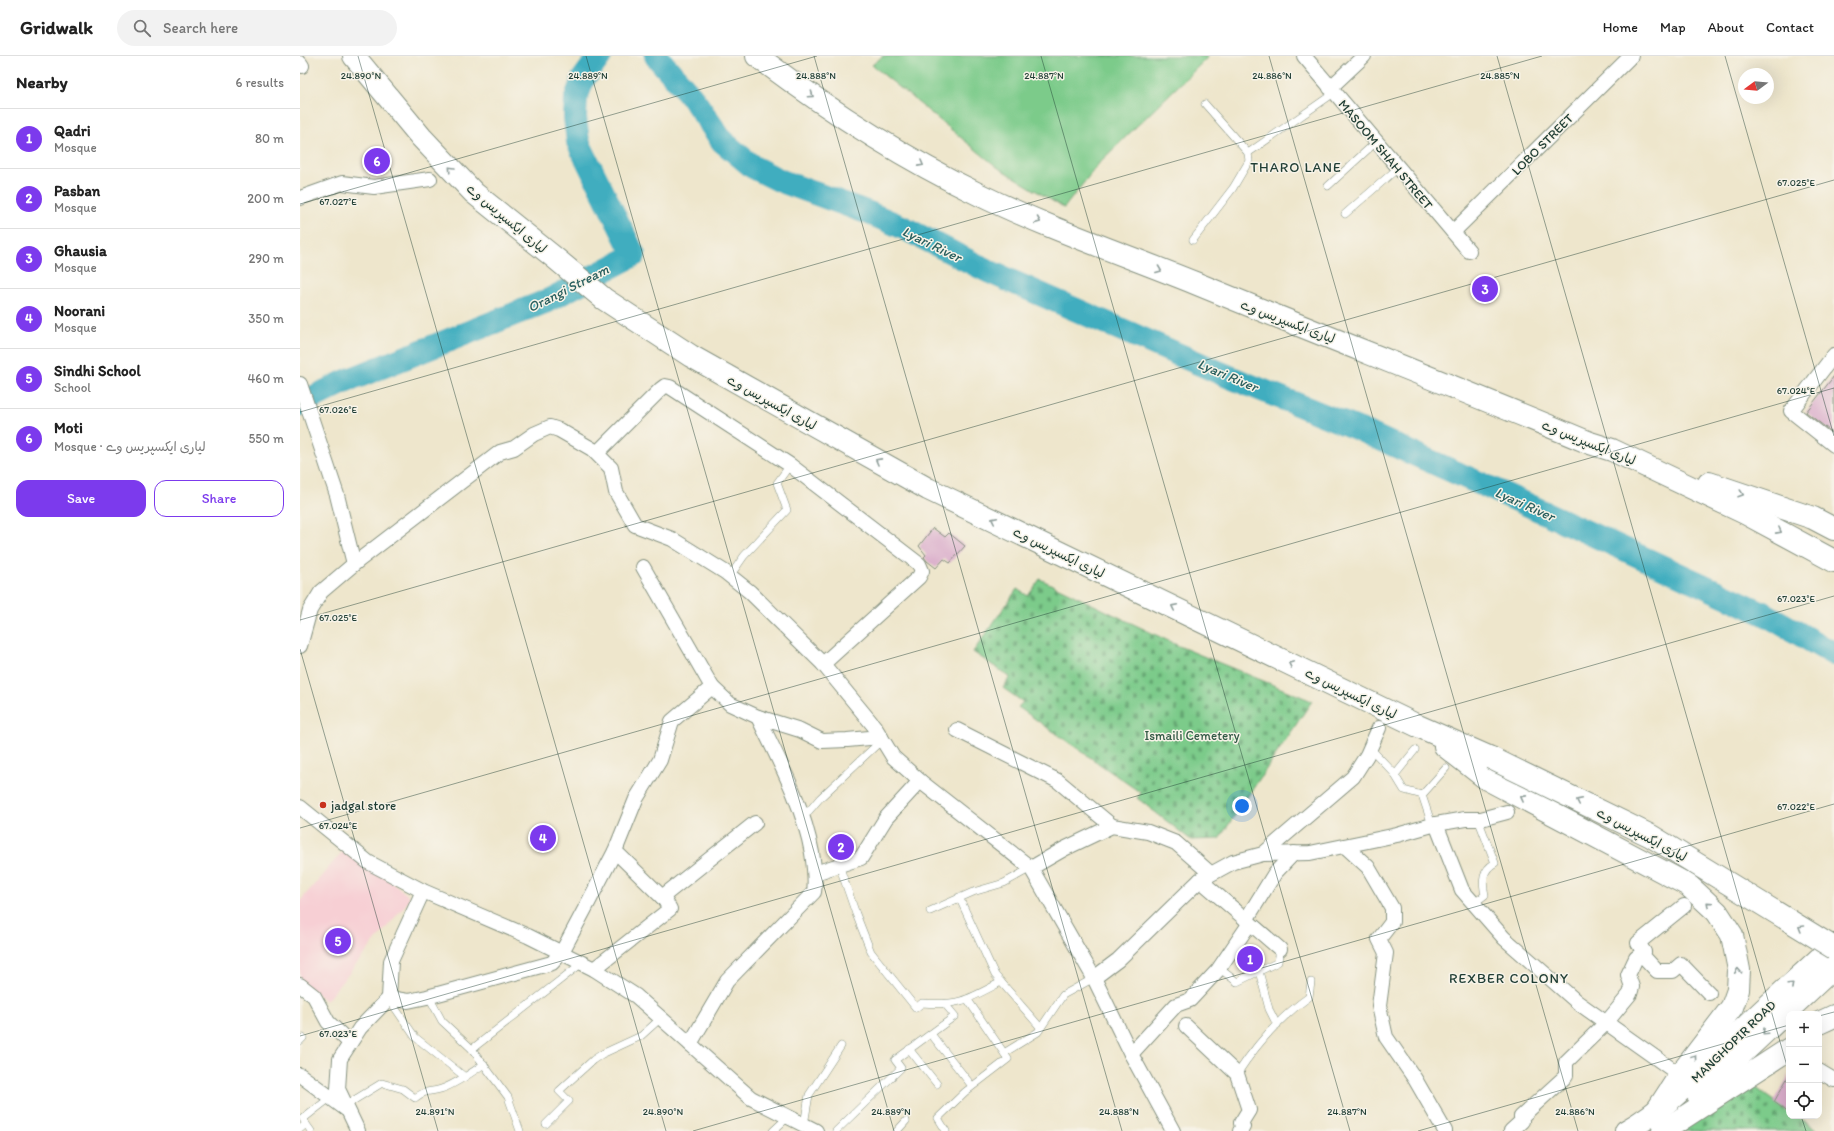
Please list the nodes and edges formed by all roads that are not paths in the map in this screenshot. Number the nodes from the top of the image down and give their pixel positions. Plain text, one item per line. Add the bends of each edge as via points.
1 (354, 56) edge
2 (757, 56) edge
3 (1304, 56) edge
4 (1364, 56) edge
5 (1630, 56) edge
6 (1332, 90) junction
7 (1205, 104) dead end
8 (1376, 142) junction
9 (1248, 153) junction
10 (1398, 168) junction
11 (430, 179) dead end
12 (1328, 186) dead end
13 (300, 198) edge
14 (1345, 214) dead end
15 (1453, 232) junction
16 (1193, 240) dead end
17 (1469, 252) dead end
18 (1834, 355) edge
19 (300, 384) edge
20 (1834, 445) edge
21 (1612, 450) junction
22 (597, 453) junction
23 (790, 465) junction
24 (1834, 529) edge
25 (1834, 561) edge
26 (354, 564) junction
27 (643, 567) dead end
28 (730, 576) junction
29 (300, 646) edge
30 (823, 664) junction
31 (712, 687) junction
32 (758, 717) junction
33 (1418, 726) junction
34 (1379, 728) dead end
35 (957, 730) dead end
36 (882, 738) junction
37 (1370, 748) junction
38 (1415, 750) dead end
39 (1446, 768) dead end
40 (1395, 775) junction
41 (920, 781) junction
42 (1422, 795) junction
43 (300, 807) edge
44 (1507, 812) dead end
45 (803, 818) junction
46 (1478, 819) junction
47 (756, 823) dead end
48 (1434, 824) junction
49 (1112, 826) junction
50 (1345, 846) junction
51 (615, 851) junction
52 (1294, 853) junction
53 (1263, 854) junction
54 (839, 865) junction
55 (1031, 868) junction
56 (815, 873) junction
57 (1205, 876) junction
58 (423, 891) junction
59 (662, 897) junction
60 (959, 897) junction
61 (1473, 904) junction
62 (1684, 906) dead end
63 (930, 911) dead end
64 (1248, 921) junction
65 (1834, 946) edge
66 (1280, 949) joint
67 (562, 952) junction
68 (1642, 954) junction
69 (588, 966) junction
70 (1834, 967) edge
71 (1220, 968) junction
72 (1259, 971) junction
73 (1094, 978) junction
74 (1001, 982) junction
75 (1311, 982) dead end
76 (300, 984) edge
77 (1709, 993) dead end
78 (429, 997) junction
79 (389, 998) junction
80 (968, 1000) junction
81 (945, 1004) junction
82 (661, 1018) junction
83 (1606, 1023) junction
84 (1277, 1025) junction
85 (1186, 1026) dead end
86 (1040, 1027) junction
87 (931, 1034) junction
88 (350, 1043) junction
89 (690, 1044) junction
90 (841, 1046) dead end
91 (472, 1049) junction
92 (1786, 1049) edge
93 (909, 1050) junction
94 (1004, 1053) junction
95 (1131, 1054) junction
96 (484, 1064) junction
97 (1822, 1073) edge
98 (1237, 1074) junction
99 (300, 1075) edge
100 (1680, 1075) junction
101 (465, 1077) junction
102 (1834, 1080) edge
103 (937, 1084) dead end
104 (972, 1086) junction
105 (331, 1097) junction
106 (347, 1108) junction
107 (788, 1117) junction
108 (906, 1121) dead end
109 (302, 1122) edge
110 (546, 1124) dead end
111 (1659, 1125) edge
112 (810, 1128) edge
113 (312, 1131) edge
114 (358, 1131) edge
115 (520, 1131) edge
116 (774, 1131) edge
117 (836, 1131) edge
118 (897, 1131) edge
119 (946, 1131) edge
120 (1173, 1131) edge
121 (1240, 1131) edge
122 (1445, 1131) edge
123 (1511, 1131) edge
124 (1626, 1131) edge

33 -> 1 main road, لیاری ایکسپریس وے via 928,489 691,356 604,299 474,193 422,137
2 -> 21 main road, لیاری ایکسپریس وے via 872,136 980,195 1108,251
3 - 6 street, MASOOM SHAH STREET
4 - 6 street
5 - 15 street, LOBO STREET
6 - 8 street, MASOOM SHAH STREET
6 - 9 lane
7 - 9 lane
8 - 10 street, MASOOM SHAH STREET
8 - 12 lane
9 - 16 lane via 1249,161 1232,188
10 - 14 lane
10 - 15 street, MASOOM SHAH STREET
11 - 13 street via 374,187 342,183
15 - 17 street, MASOOM SHAH STREET
18 - 20 street via 1791,410
19 - 26 street via 337,495
21 -> 24 main road via 1813,518
21 -> 25 main road, لیاری ایکسپریس وے via 1745,513
22 - 23 street via 665,386
22 - 26 street via 550,427 534,434 514,448 500,452
22 - 28 street via 612,468 616,492 635,525 672,539
23 - 28 lane via 777,483 787,510 744,556
23 - 30 street via 919,564 922,571
26 - 29 street via 321,592 310,610
27 - 31 street
28 - 30 street via 750,592
30 - 36 street
31 - 32 street via 730,704
31 - 51 street via 672,722 660,760 636,799
32 - 36 street via 800,730 822,741
32 - 45 street via 797,798
65 -> 33 main road, لیاری ایکسپریس وے, bridge via 1651,836 1491,758
100 -> 33 main road via 1732,1007 1738,990 1739,970 1732,935 1717,912 1688,885 1487,779
34 - 37 street
35 - 49 street via 1058,781
36 - 41 street via 893,757
36 - 45 lane
37 - 40 lane
37 - 53 street via 1353,777
38 - 40 lane
39 - 42 lane
40 - 42 lane via 1404,790
41 - 54 street via 886,818 861,858
41 - 55 street
42 - 48 lane
43 - 58 street via 368,862
44 - 46 street
45 - 56 street
46 - 48 street
46 - 61 lane via 1495,863 1488,866 1482,882 1485,895
47 - 59 street
48 - 50 street
48 - 61 street via 1462,890
49 - 55 street
49 - 57 street via 1148,832 1176,843
50 - 52 street via 1310,853
50 - 122 street via 1368,867 1392,908 1392,922 1379,939 1386,953 1379,1006 1386,1037 1415,1079
51 - 59 street
51 - 67 street
52 - 53 street
52 - 64 street via 1275,873
53 - 57 street via 1233,862
54 - 56 street
54 - 81 lane via 871,952 888,975 916,1008 922,1003
55 - 60 lane via 1004,883
55 - 73 street
56 - 89 street via 814,892 727,981
57 - 64 street
57 - 73 street via 1118,960
58 - 67 street
58 - 79 street via 391,961
59 - 69 street via 670,909
60 - 63 lane
60 - 74 lane
61 - 83 street via 1504,938 1577,1002
62 - 68 street via 1638,943 1644,952
64 - 66 street
64 - 71 street
111 -> 65 main road, MANGHOPIR ROAD via 1690,1083 1741,1031
66 - 72 lane via 1278,962
67 - 69 street
67 - 78 street via 552,963
68 - 77 street via 1657,971 1673,972 1681,964
68 - 83 street via 1636,958 1628,975 1632,987 1630,994
69 - 82 street via 636,996
69 - 91 lane
70 -> 111 main road, MANGHOPIR ROAD
71 - 72 lane via 1237,982
71 - 95 street via 1190,1000 1176,1005
72 - 84 lane via 1269,1008
73 - 86 lane via 1063,995
73 - 95 street
74 - 80 lane
74 - 86 lane
75 - 84 lane via 1309,997
76 - 88 street via 314,996 328,1022
78 - 79 street via 408,1001
78 - 91 lane via 442,1021
79 - 88 street via 360,1028
79 - 101 lane via 415,1037
80 - 81 lane
80 - 94 lane
81 - 87 lane via 955,1016
82 - 89 street
82 - 110 lane via 641,1036 593,1060 559,1091 569,1101
83 - 100 street
83 - 123 street via 1566,1062 1566,1076 1521,1117 1522,1121
84 - 98 lane via 1253,1049
85 - 98 street
86 - 94 lane via 1038,1032
87 - 93 lane
87 - 104 lane
88 - 106 street via 340,1059 338,1089
89 - 107 street via 751,1098
90 - 112 lane via 810,1095
91 - 96 lane
92 - 111 main road via 1739,1076 1722,1091
93 - 103 lane
93 - 117 lane via 895,1060 901,1068
94 - 104 lane via 1008,1059
95 - 120 street
96 - 101 lane
96 - 115 lane via 508,1097
97 - 102 street
98 - 121 street via 1250,1110 1241,1123 1243,1127
99 - 105 street
100 - 111 main road
101 - 106 lane via 441,1089 424,1091 415,1098 403,1089 382,1083
104 - 119 lane via 938,1118
105 - 106 street
105 - 109 lane
106 - 114 street
107 - 112 street
107 - 116 lane
108 - 118 lane
109 - 113 lane
111 - 124 main road, MANGHOPIR ROAD

